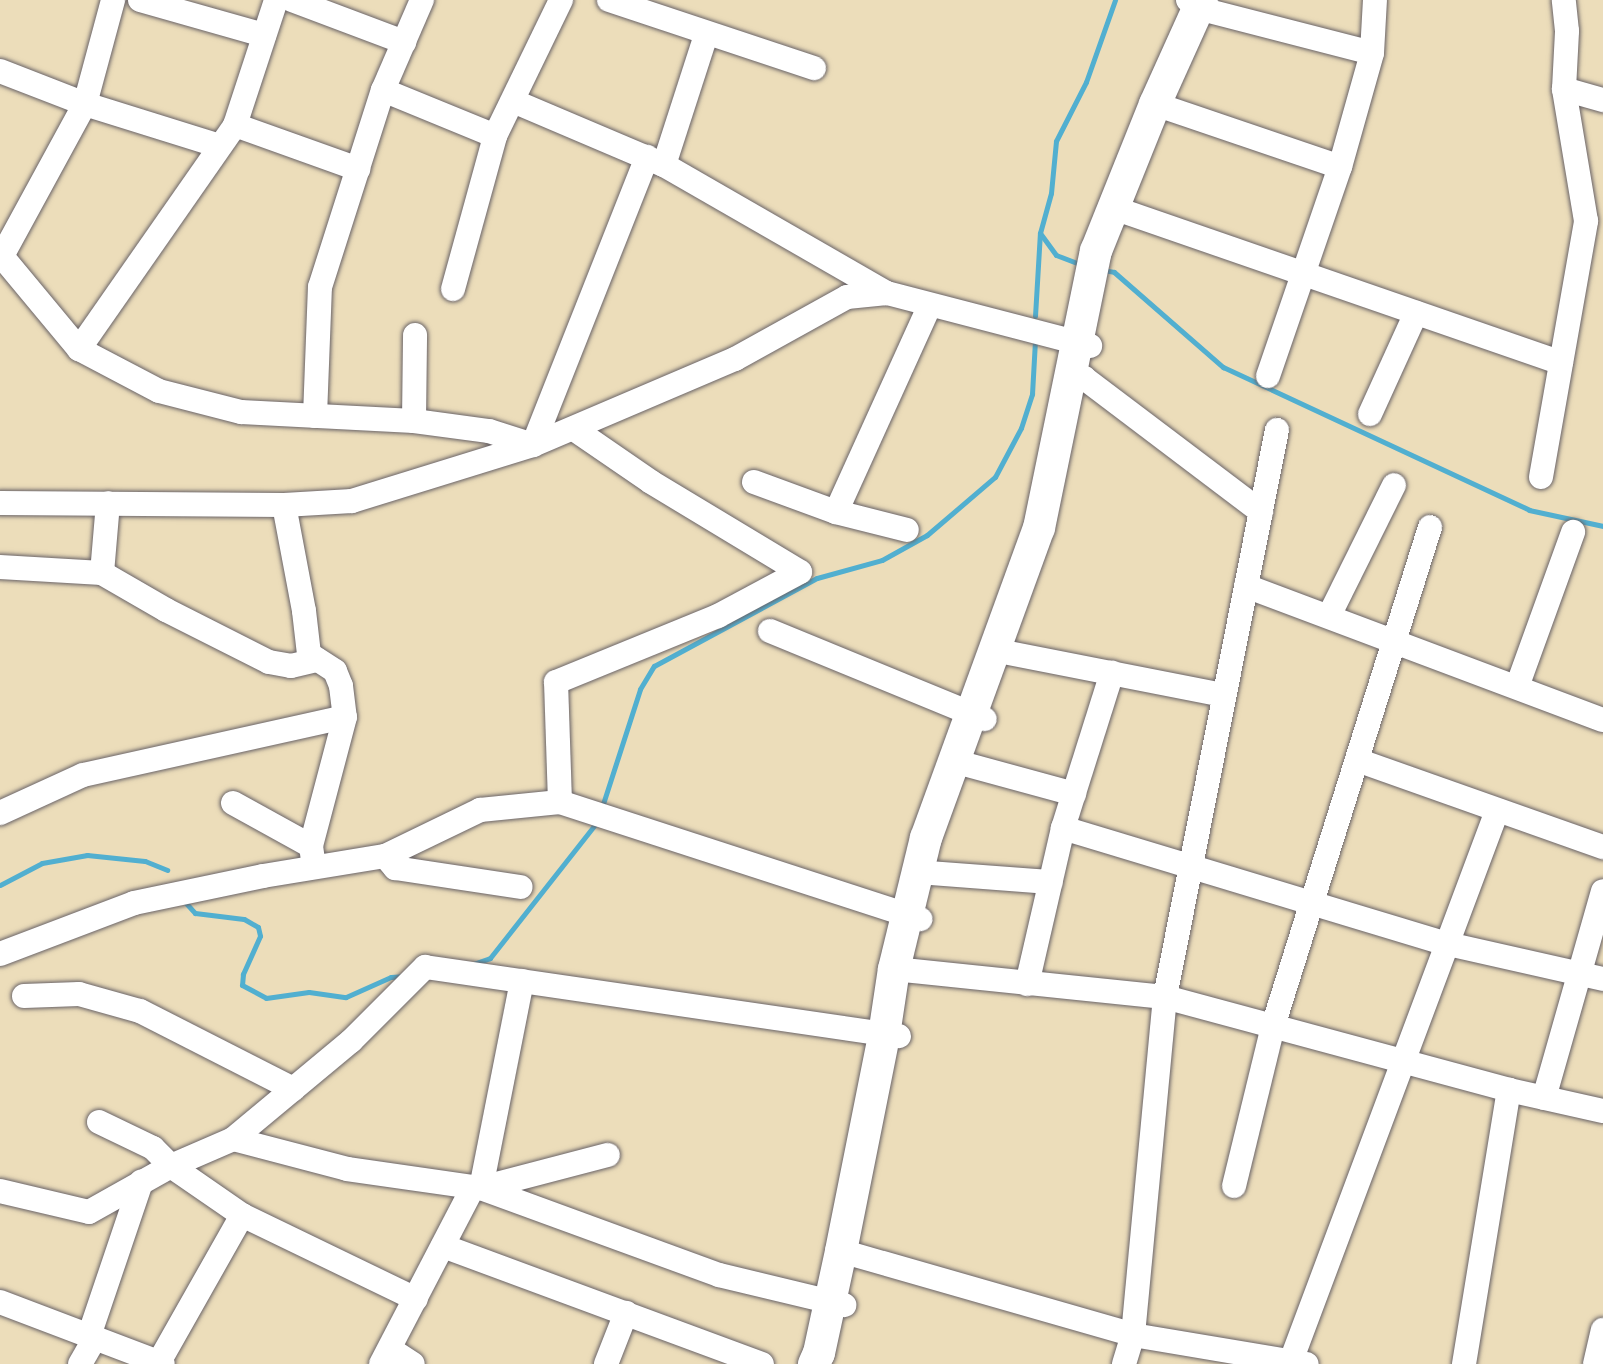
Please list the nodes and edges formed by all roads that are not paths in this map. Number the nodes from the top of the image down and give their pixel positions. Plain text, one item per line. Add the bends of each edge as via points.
1 (113, 0) edge
2 (140, 0) edge
3 (276, 0) edge
4 (292, 0) edge
5 (422, 0) edge
6 (561, 0) edge
7 (609, 0) edge
8 (1375, 0) edge
9 (1564, 0) edge
10 (1201, 3) edge
11 (654, 7) edge
12 (706, 34) junction
13 (264, 35) junction
14 (404, 42) junction
15 (1372, 53) junction
16 (814, 68) dead end
17 (0, 71) edge
18 (1563, 89) junction
19 (383, 90) junction
20 (1603, 100) edge
21 (513, 101) junction
22 (85, 104) junction
23 (1158, 105) junction
24 (235, 125) junction
25 (495, 136) junction
26 (220, 146) junction
27 (656, 161) junction
28 (1340, 167) junction
29 (358, 169) junction
30 (1117, 209) junction
31 (1594, 221) edge
32 (1, 255) edge
33 (1303, 274) junction
34 (453, 289) dead end
35 (887, 293) junction
36 (930, 305) junction
37 (1416, 313) junction
38 (415, 335) dead end
39 (1083, 345) junction
40 (79, 349) junction
41 (1561, 363) junction
42 (1077, 376) junction
43 (1268, 376) dead end
44 (1370, 414) dead end
45 (315, 416) junction
46 (414, 421) junction
47 (574, 429) junction
48 (1277, 430) dead end
49 (533, 445) junction
50 (1541, 477) dead end
51 (754, 482) dead end
52 (1394, 485) dead end
53 (0, 503) edge
54 (108, 503) junction
55 (284, 505) junction
56 (836, 512) junction
57 (1261, 512) junction
58 (1430, 527) dead end
59 (907, 530) dead end
60 (1573, 532) dead end
61 (0, 567) edge
62 (102, 573) junction
63 (1246, 586) junction
64 (1329, 616) junction
65 (770, 631) dead end
66 (1394, 641) junction
67 (1009, 653) junction
68 (317, 660) junction
69 (1112, 673) junction
70 (1517, 687) junction
71 (1224, 695) junction
72 (345, 717) junction
73 (978, 717) junction
74 (1603, 720) edge
75 (1357, 760) junction
76 (968, 765) junction
77 (1074, 794) junction
78 (560, 802) junction
79 (233, 803) dead end
80 (1497, 811) junction
81 (0, 813) edge
82 (1063, 828) junction
83 (1603, 847) edge
84 (385, 855) junction
85 (312, 857) junction
86 (1190, 865) junction
87 (925, 873) junction
88 (1051, 882) junction
89 (520, 887) dead end
90 (1603, 891) edge
91 (1312, 902) junction
92 (914, 916) junction
93 (1448, 944) junction
94 (0, 954) edge
95 (902, 971) junction
96 (1579, 974) junction
97 (1603, 979) edge
98 (522, 981) junction
99 (1027, 984) junction
100 (24, 996) dead end
101 (1165, 998) junction
102 (1273, 1026) junction
103 (892, 1035) junction
104 (1404, 1062) junction
105 (293, 1089) junction
106 (1509, 1090) junction
107 (1544, 1098) junction
108 (1603, 1111) edge
109 (99, 1122) dead end
110 (233, 1139) junction
111 (608, 1155) dead end
112 (171, 1166) junction
113 (141, 1182) junction
114 (1234, 1186) dead end
115 (477, 1188) junction
116 (0, 1191) edge
117 (242, 1215) junction
118 (443, 1246) junction
119 (848, 1253) junction
120 (416, 1299) junction
121 (0, 1302) edge
122 (837, 1303) junction
123 (626, 1313) junction
124 (1603, 1330) edge
125 (1133, 1335) junction
126 (92, 1337) junction
127 (386, 1356) edge
128 (1247, 1359) edge
129 (1299, 1362) edge
130 (161, 1363) edge
131 (80, 1364) edge
132 (413, 1364) edge
133 (606, 1364) edge
134 (762, 1364) edge
135 (814, 1364) edge
136 (829, 1364) edge
137 (1125, 1364) edge
138 (1464, 1364) edge
139 (1595, 1364) edge

1 - 22 street
2 - 13 street
3 - 13 street
4 - 14 street
5 - 14 street
6 - 21 street
7 - 11 street
8 - 15 street
9 - 18 street via 1567,30
10 - 15 street
10 - 23 main road
11 - 12 street
12 - 16 street
12 - 27 street
13 - 24 street
14 - 19 street
15 - 28 street
17 - 22 street
18 - 20 street
18 - 31 street
19 - 25 street
19 - 29 street
21 - 25 street
21 - 27 street
22 - 26 street
22 - 32 street
23 - 28 street
23 - 30 main road
24 - 26 street
24 - 29 street
25 - 34 street
26 - 40 street
27 - 35 street
27 - 49 street
28 - 33 street
29 - 45 street via 320,287
30 - 33 street
30 - 39 main road via 1101,253
31 - 41 street
32 - 40 street
33 - 37 street
33 - 43 street
35 - 36 street
35 - 47 street via 847,297 735,359
36 - 39 street
36 - 56 street
37 - 41 street
37 - 44 street
38 - 46 street
39 - 42 main road
40 - 45 street via 159,391 241,412
41 - 50 street
42 - 57 street
42 - 67 main road via 1053,532
42 - 73 main road via 1039,528
45 - 46 street
46 - 49 street via 489,431
47 - 49 street
47 - 78 street via 651,482 800,572 718,616 556,681
48 - 57 street
49 - 55 street via 352,501
51 - 56 street
52 - 64 street
53 - 54 street
54 - 55 street
54 - 62 street
55 - 68 street via 309,654
56 - 59 street
57 - 63 street
58 - 66 street
60 - 70 street
61 - 62 street
62 - 68 street via 269,662 291,666
63 - 64 street
63 - 71 street
64 - 66 street
65 - 73 street
66 - 70 street
66 - 75 street
67 - 69 street
67 - 73 main road
68 - 72 street via 335,671
69 - 71 street
69 - 77 street
70 - 74 street
71 - 86 street
72 - 81 street via 83,775
72 - 85 street
73 - 76 main road
73 - 87 main road via 926,838
75 - 80 street
75 - 91 street
76 - 77 street
76 - 87 main road
77 - 82 street
78 - 84 street via 480,810
78 - 92 street
79 - 85 street
80 - 83 street
80 - 93 street
82 - 86 street
82 - 88 street
84 - 85 street
84 - 89 street via 395,868
85 - 94 street via 134,903
86 - 91 street
86 - 101 street
87 - 88 street
87 - 92 main road
88 - 99 street
90 - 96 street
91 - 93 street
91 - 102 street
92 - 95 main road
93 - 96 street
93 - 104 street
95 - 99 street
95 - 103 main road
96 - 97 street
96 - 107 street
98 - 103 street
98 - 105 street via 425,968 351,1041
98 - 115 street
99 - 101 street
100 - 105 street via 79,994 140,1011
101 - 102 street
101 - 125 street
102 - 104 street
102 - 114 street
103 - 119 main road
104 - 106 street
104 - 129 street
105 - 110 street
106 - 107 street
106 - 138 street
107 - 108 street
109 - 112 street via 153,1148
110 - 112 street
110 - 115 street via 347,1169
111 - 115 street
112 - 113 street
112 - 117 street
113 - 116 street via 89,1212
113 - 126 street
115 - 118 street
115 - 122 street via 719,1275
117 - 120 street
117 - 130 street
118 - 120 street
118 - 123 street
119 - 122 main road
119 - 125 street
120 - 127 street
121 - 126 street
122 - 135 main road
122 - 136 main road
123 - 133 street
123 - 134 street
124 - 139 street
125 - 128 street
125 - 137 street
126 - 130 street
126 - 131 street
127 - 132 street
128 - 129 street

